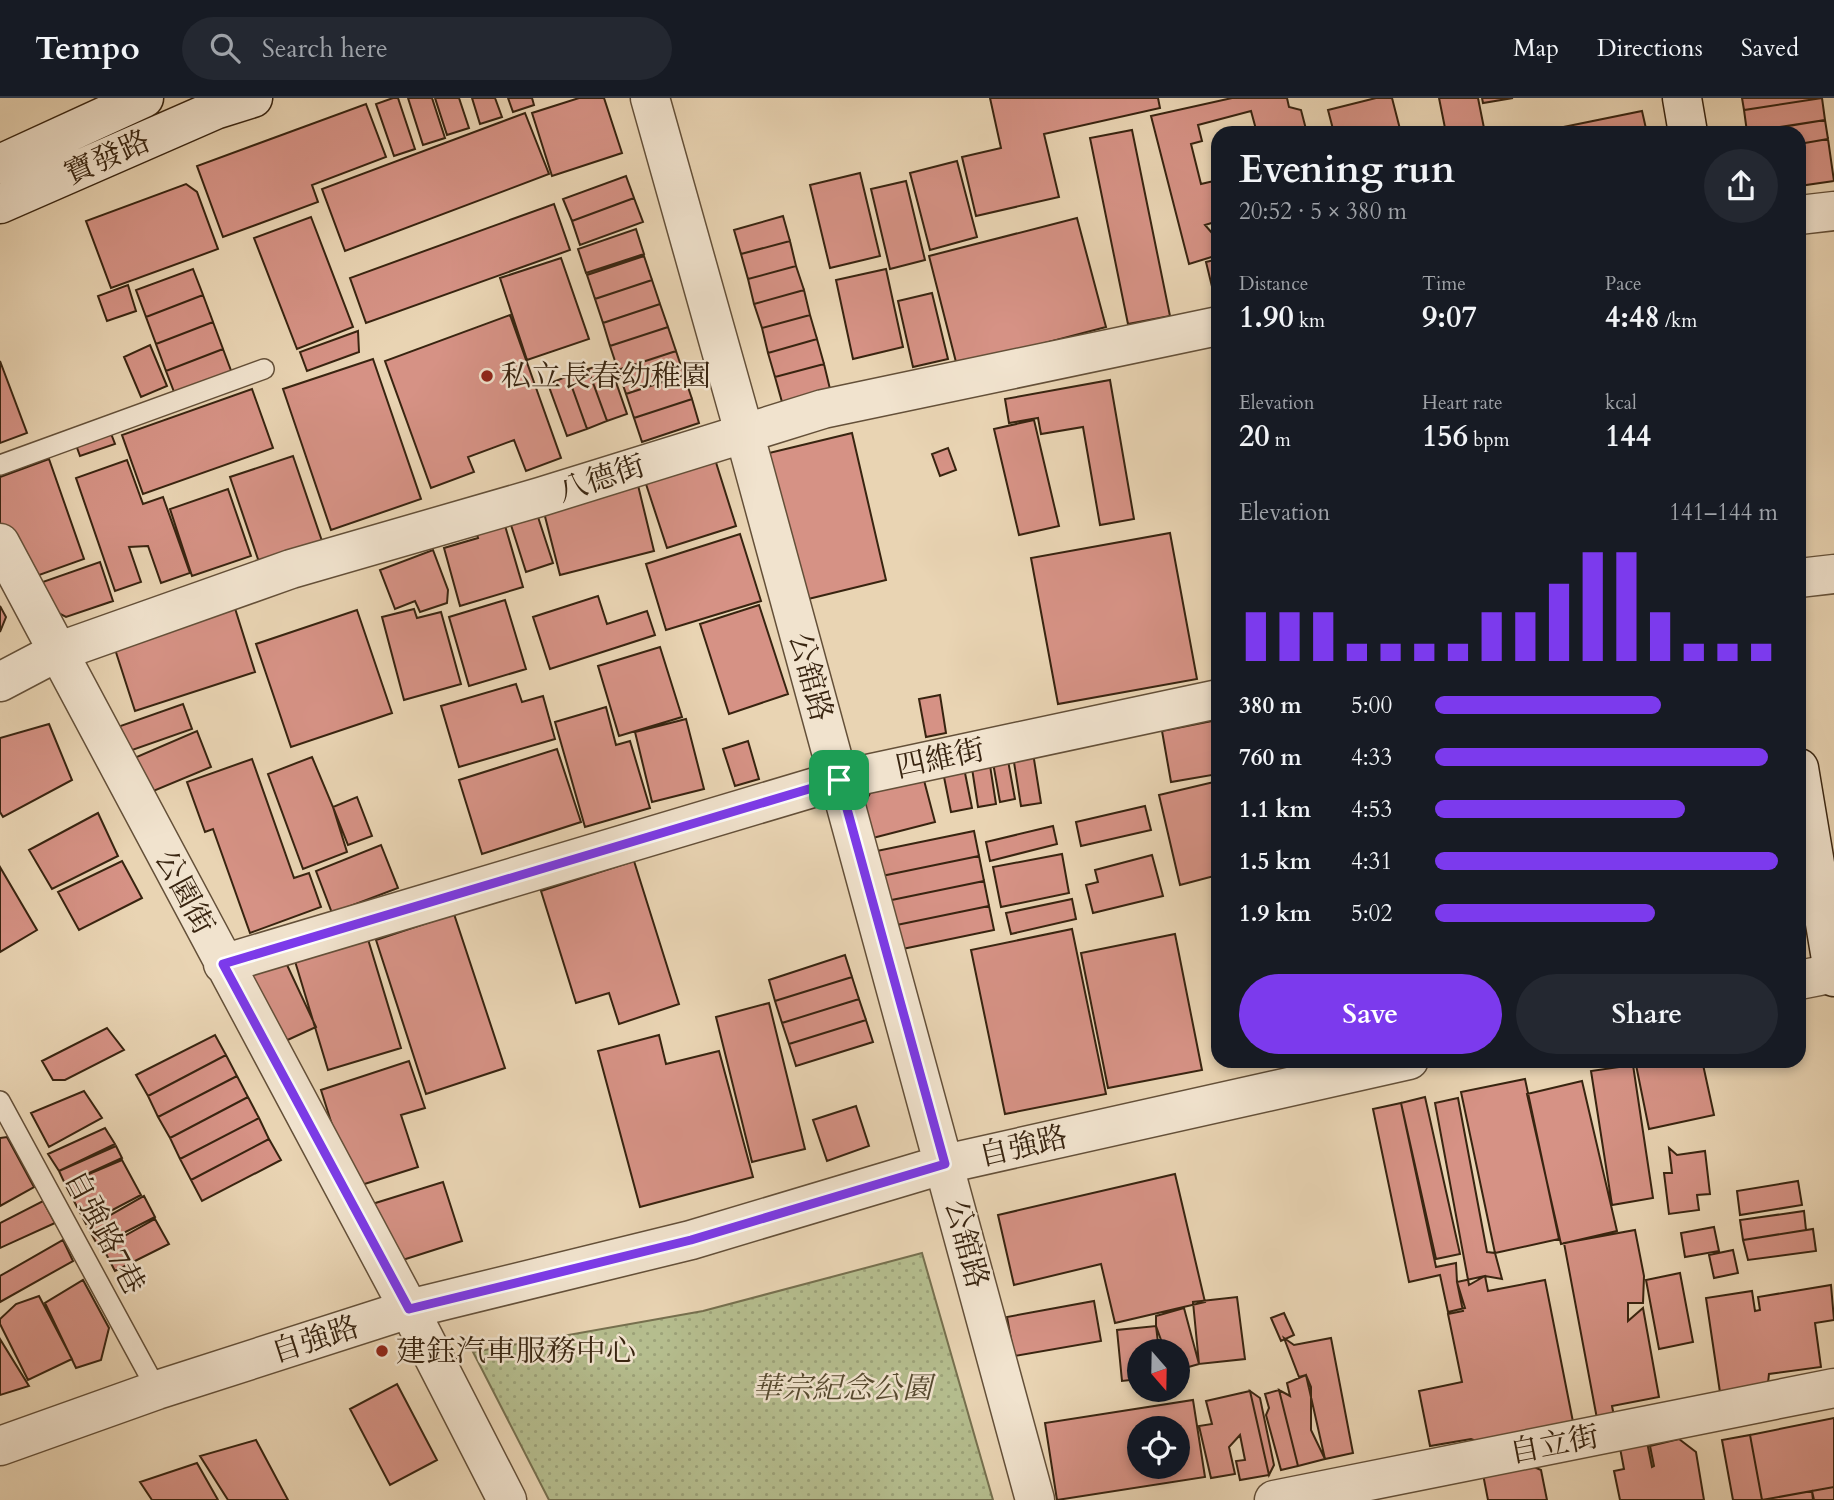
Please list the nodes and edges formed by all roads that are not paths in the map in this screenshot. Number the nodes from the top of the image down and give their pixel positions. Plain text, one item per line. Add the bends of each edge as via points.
1 (144, 98) edge
2 (253, 98) edge
3 (650, 98) edge
4 (1682, 98) edge
5 (1687, 126) edge
6 (0, 164) edge
7 (0, 204) edge
8 (1834, 211) edge
9 (1806, 214) edge
10 (1211, 328) edge
11 (264, 369) dead end
12 (744, 432) junction
13 (0, 465) edge
14 (0, 543) edge
15 (1834, 574) edge
16 (1806, 577) edge
17 (57, 652) junction
18 (0, 682) edge
19 (1211, 700) edge
20 (839, 780) junction
21 (1806, 809) edge
22 (223, 964) junction
23 (1834, 975) edge
24 (1806, 979) edge
25 (1373, 1068) edge
26 (0, 1101) edge
27 (945, 1164) junction
28 (409, 1309) junction
29 (1834, 1388) edge
30 (157, 1390) junction
31 (0, 1446) edge
32 (507, 1500) edge
33 (1035, 1500) edge
34 (1274, 1500) edge

1 - 6 street, 寶發路
2 - 7 street, 寶發路 via 215,110
3 - 12 street, 公舘路
4 - 5 street
8 - 9 street
10 - 12 street, 八德街 via 823,409
11 - 13 lane
12 - 17 street, 八德街 via 290,569
12 - 20 street, 公舘路
14 - 17 street, 公園街
15 - 16 street
17 - 18 street, 八德街
17 - 22 street, 公園街
19 - 20 street, 四維街
20 - 22 street, 四維街
20 - 27 street, 公舘路
21 - 23 street
22 - 28 street, 公園街
23 - 24 street
25 - 27 street, 自強路
26 - 30 lane, 自強路7巷
27 - 28 street, 自強路 via 691,1240
27 - 33 street, 公舘路
28 - 30 street, 自強路
28 - 32 street, 公園街
29 - 34 street, 自立街
30 - 31 street, 自強路

